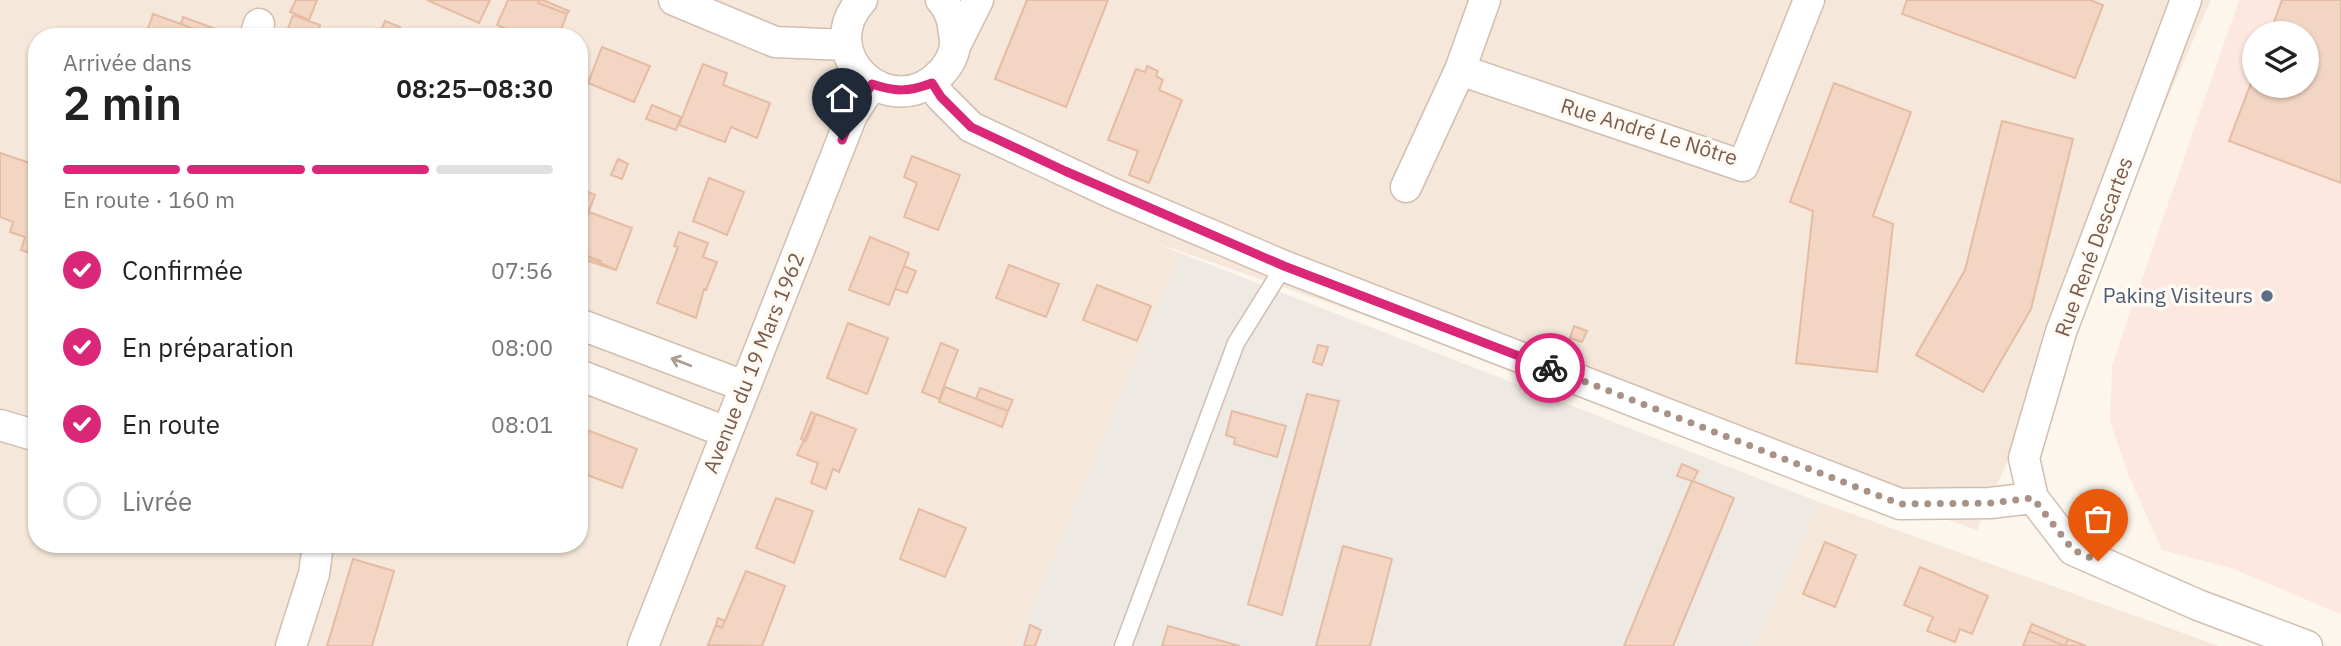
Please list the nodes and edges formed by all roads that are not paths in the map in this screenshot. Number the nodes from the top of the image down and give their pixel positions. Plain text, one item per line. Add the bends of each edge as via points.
1 (674, 0) edge
2 (862, 0) edge
3 (941, 0) edge
4 (978, 0) edge
5 (1485, 0) edge
6 (1809, 0) edge
7 (2186, 0) edge
8 (846, 45) junction
9 (955, 46) junction
10 (1460, 70) junction
11 (932, 83) junction
12 (872, 84) junction
13 (1406, 187) dead end
14 (1284, 266) junction
15 (588, 327) edge
16 (588, 378) edge
17 (744, 386) junction
18 (0, 425) edge
19 (726, 432) junction
20 (28, 433) edge
21 (2033, 498) junction
22 (317, 553) edge
23 (291, 646) edge
24 (643, 646) edge
25 (1123, 646) edge
26 (2307, 646) edge

1 - 8 street via 775,42
2 - 8 street via 853,9
3 - 9 street via 953,20
4 - 9 street
5 - 10 street
6 - 10 street, Rue André Le Nôtre via 1743,166
7 - 21 street, Rue René Descartes via 2061,332 2024,458
8 - 12 street via 859,74
9 - 11 street via 948,66
10 - 13 street
11 - 12 street via 913,91 892,91
11 - 14 street via 971,127
12 - 17 street, Avenue du 19 Mars 1962 via 852,115
14 - 21 street via 1900,504
14 - 25 lane via 1236,343
17 -> 15 street
16 - 19 street
17 - 19 street, Avenue du 19 Mars 1962
18 - 20 street
19 - 24 street, Avenue du 19 Mars 1962
21 - 26 street via 2073,550
22 - 23 street

